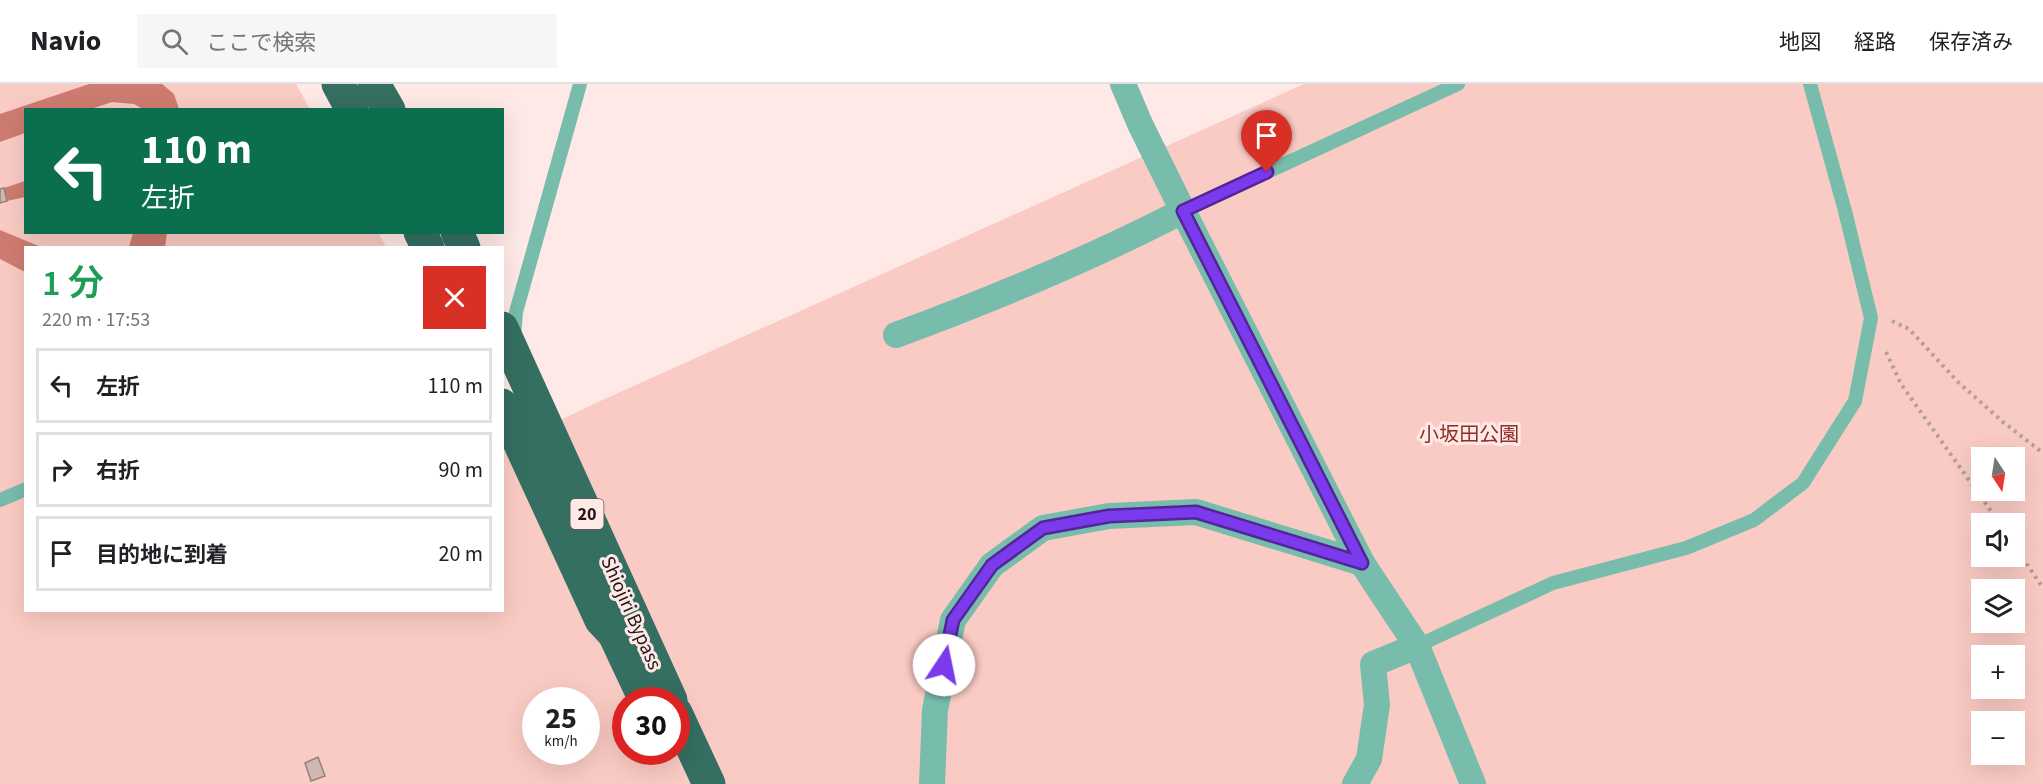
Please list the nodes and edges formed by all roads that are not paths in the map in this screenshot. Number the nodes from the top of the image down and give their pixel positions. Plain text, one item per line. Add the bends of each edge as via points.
1 (338, 84) edge
2 (374, 84) edge
3 (580, 84) edge
4 (1123, 84) edge
5 (1458, 84) edge
6 (1810, 84) edge
7 (351, 108) edge
8 (388, 108) edge
9 (1183, 211) junction
10 (896, 335) dead end
11 (508, 339) edge
12 (504, 409) edge
13 (24, 490) edge
14 (0, 500) edge
15 (1362, 563) junction
16 (1417, 646) junction
17 (639, 687) edge
18 (665, 687) edge
19 (690, 743) edge
20 (675, 765) edge
21 (684, 784) edge
22 (709, 784) edge
23 (932, 784) edge
24 (1355, 784) edge
25 (1473, 784) edge

1 - 7 highway
2 - 8 highway
3 - 11 lane
4 - 9 street
5 - 9 lane
6 - 16 lane via 1871,318 1855,401 1803,483 1754,520 1686,548 1553,583
9 - 10 street via 1029,284
9 - 15 street
11 - 18 highway, Shiojiri Bypass / 20
12 - 17 highway, Shiojiri Bypass / 20 via 601,620 614,634
13 - 14 lane
15 - 16 street
15 - 23 street via 1196,512 1109,516 1043,528 992,565 953,620 935,710
16 - 24 street via 1373,664 1377,705 1369,759
16 - 25 street
19 - 22 highway
20 - 21 highway

